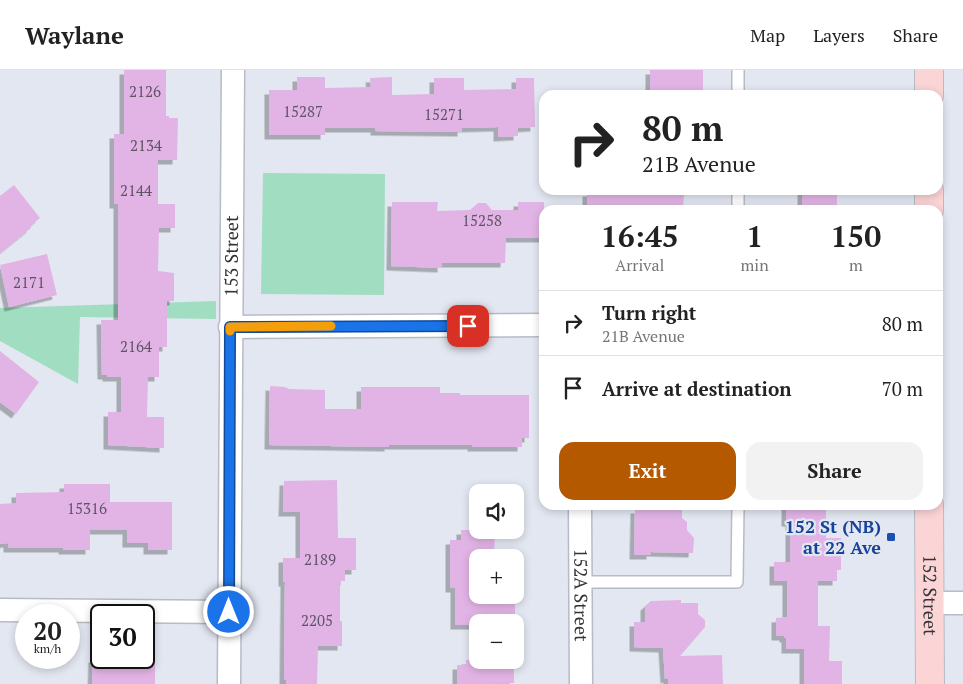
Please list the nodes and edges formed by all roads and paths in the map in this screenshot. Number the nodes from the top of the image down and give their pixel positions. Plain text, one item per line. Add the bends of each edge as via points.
1 (233, 70) edge
2 (738, 70) edge
3 (929, 70) edge
4 (738, 90) edge
5 (929, 90) edge
6 (539, 326) edge
7 (230, 327) junction
8 (580, 510) edge
9 (738, 510) edge
10 (929, 510) edge
11 (581, 582) junction
12 (930, 603) junction
13 (963, 603) edge
14 (0, 610) edge
15 (229, 612) junction
16 (229, 684) edge
17 (581, 684) edge
18 (930, 684) edge

1 - 7 street, 153 Street
2 - 4 lane
3 - 5 main road
6 - 7 street
7 - 15 street, 153 Street
8 - 11 street, 152A Street
9 - 11 lane via 738,582
10 - 12 main road, 152 Street
11 - 17 street, 152A Street
12 - 13 street
12 - 18 main road, 152 Street
14 - 15 street
15 - 16 street, 153 Street

